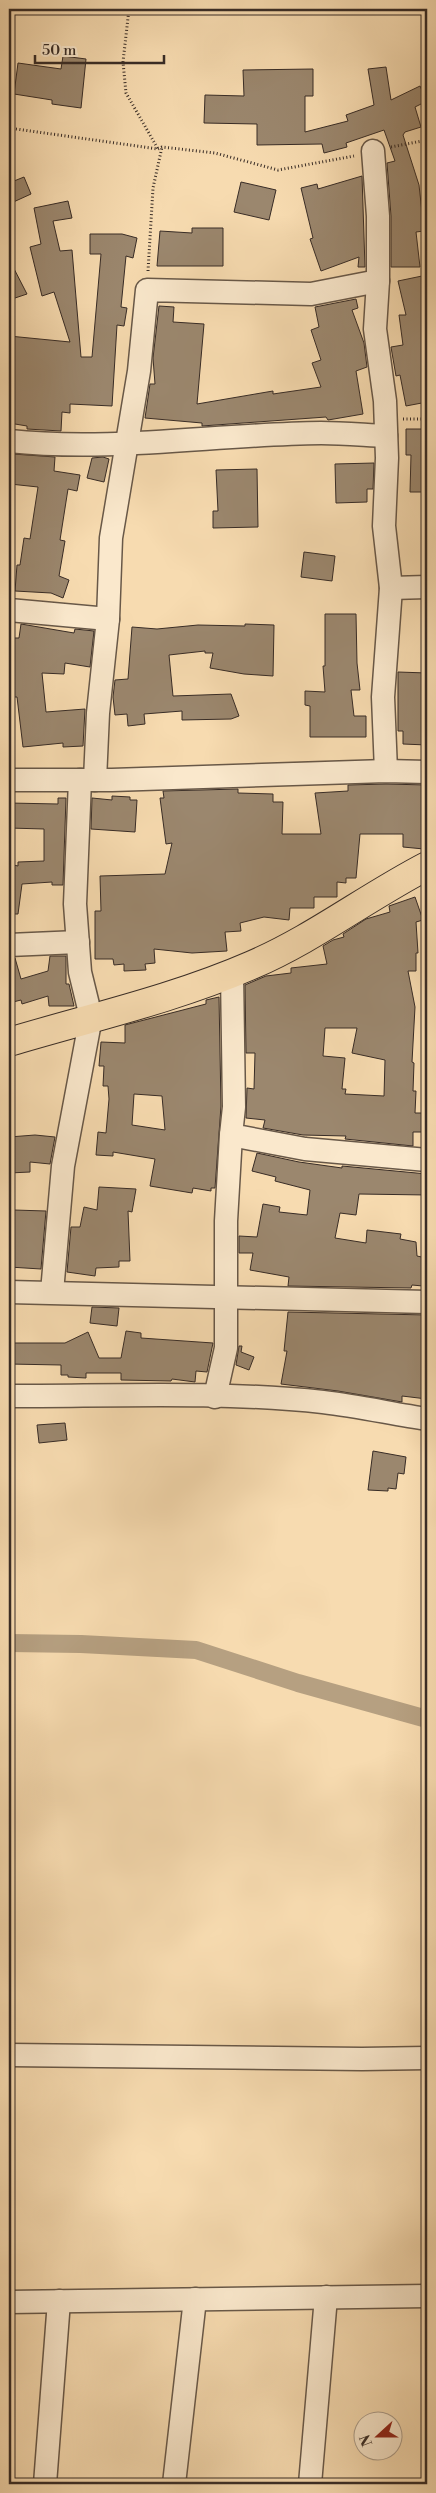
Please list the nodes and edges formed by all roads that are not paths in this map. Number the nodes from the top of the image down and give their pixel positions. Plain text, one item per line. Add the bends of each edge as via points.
1 (373, 151) road end
2 (378, 281) junction
3 (386, 436) junction
4 (9, 441) edge
5 (127, 443) junction
6 (427, 586) edge
7 (390, 588) junction
8 (9, 610) edge
9 (108, 619) junction
10 (386, 771) junction
11 (427, 772) edge
12 (9, 780) edge
13 (88, 780) junction
14 (427, 866) edge
15 (78, 942) junction
16 (9, 945) edge
17 (232, 973) junction
18 (91, 1017) junction
19 (9, 1042) edge
20 (231, 1135) junction
21 (427, 1160) edge
22 (9, 1292) edge
23 (52, 1292) junction
24 (226, 1298) junction
25 (427, 1302) edge
26 (9, 1396) edge
27 (215, 1397) junction
28 (427, 1419) edge
29 (9, 2055) edge
30 (427, 2058) edge
31 (427, 2296) edge
32 (326, 2297) junction
33 (195, 2299) junction
34 (9, 2302) edge
35 (59, 2302) junction
36 (45, 2484) edge
37 (174, 2484) edge
38 (310, 2484) edge

1 - 2 street
2 - 3 street via 375,329 385,401
2 - 5 street via 311,294 147,290 139,371
3 - 5 street via 322,433
3 - 7 street via 384,526
4 - 5 street
5 - 9 street via 111,538
6 - 7 street
7 - 10 street via 383,698
8 - 9 street
9 - 13 street
10 - 11 street
10 - 13 street
12 - 13 street
13 - 15 street via 75,904
14 - 17 main road via 284,949
15 - 16 street
15 - 18 street via 80,972
17 - 18 main road
17 - 20 street via 234,1107
18 - 19 main road
18 - 23 street via 64,1166
20 - 21 street via 305,1149
20 - 24 street
22 - 23 street
23 - 24 street
24 - 25 street
24 - 27 street via 226,1348
26 - 27 street
27 - 28 street via 323,1402
29 - 30 street
31 - 32 street
32 - 33 street
32 - 38 street
33 - 35 street
33 - 37 street
34 - 35 street
35 - 36 street

